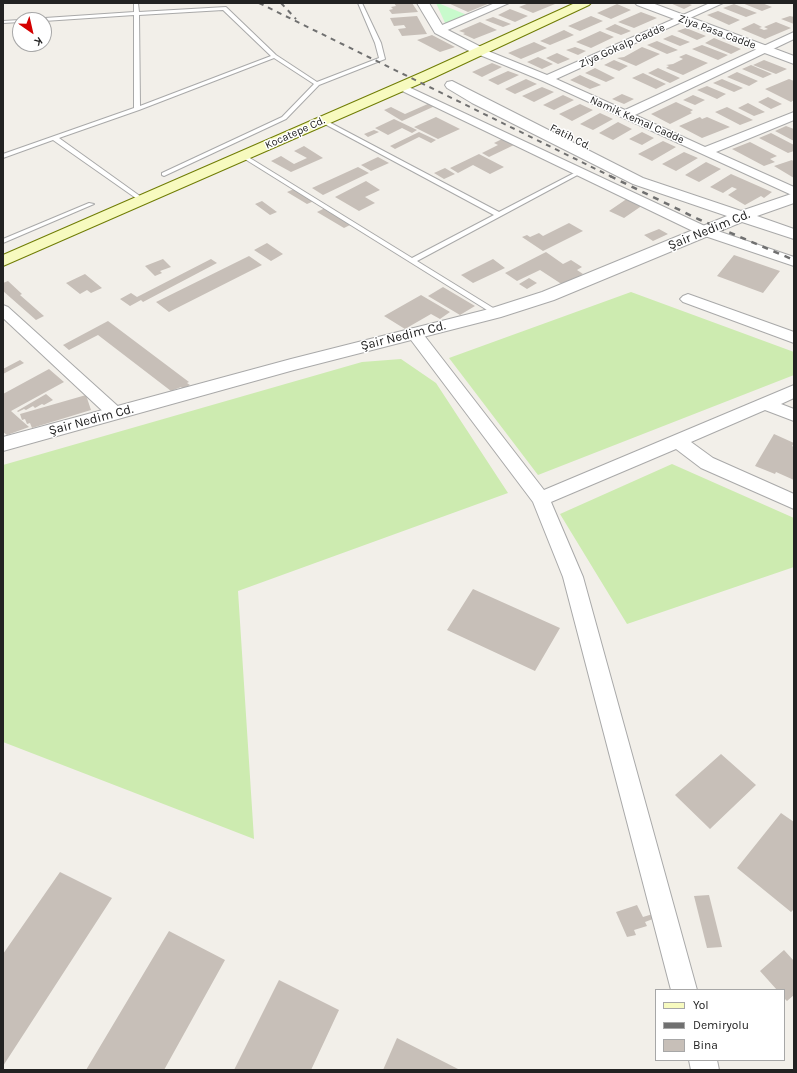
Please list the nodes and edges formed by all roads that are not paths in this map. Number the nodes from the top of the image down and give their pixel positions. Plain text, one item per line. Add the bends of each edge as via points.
1 (136, 3) edge
2 (360, 3) edge
3 (423, 3) edge
4 (504, 3) edge
5 (585, 3) edge
6 (641, 3) edge
7 (718, 3) edge
8 (136, 14) junction
9 (52, 19) edge
10 (683, 19) junction
11 (439, 30) junction
12 (794, 35) edge
13 (763, 48) junction
14 (479, 51) junction
15 (274, 56) junction
16 (794, 60) edge
17 (428, 75) junction
18 (547, 79) junction
19 (317, 84) junction
20 (400, 86) junction
21 (137, 109) junction
22 (625, 115) junction
23 (794, 116) edge
24 (323, 121) junction
25 (54, 138) junction
26 (706, 151) junction
27 (3, 156) edge
28 (243, 156) junction
29 (580, 172) junction
30 (164, 174) dead end
31 (794, 192) edge
32 (794, 198) edge
33 (142, 200) junction
34 (91, 204) dead end
35 (499, 215) junction
36 (742, 216) junction
37 (704, 231) junction
38 (794, 234) edge
39 (3, 241) edge
40 (3, 261) edge
41 (412, 261) junction
42 (794, 262) edge
43 (688, 300) dead end
44 (3, 310) edge
45 (495, 313) junction
46 (414, 333) junction
47 (794, 338) edge
48 (794, 391) edge
49 (765, 404) junction
50 (115, 413) junction
51 (794, 415) edge
52 (677, 441) junction
53 (3, 444) edge
54 (541, 499) junction
55 (794, 502) edge
56 (684, 989) edge

1 - 8 lane
2 - 19 lane via 378,43 382,59
3 - 11 street
4 - 11 street
5 - 14 main road, Kocatepe Cd.
6 - 10 street, Ziya Pasa Cadde
7 - 10 street, Ziya Gokalp Cadde
8 - 9 lane
8 - 15 lane via 224,8
8 - 21 lane
10 - 13 street, Ziya Pasa Cadde
10 - 18 street, Ziya Gokalp Cadde
11 - 14 street
12 - 13 street
13 - 16 street, Ziya Pasa Cadde
13 - 22 street
14 - 17 main road, Kocatepe Cd.
14 - 18 street, Namik Kemal Cadde
15 - 19 lane
15 - 21 lane
17 - 20 main road, Kocatepe Cd.
17 - 36 street, Fatih Cd. via 638,181
18 - 22 street, Namik Kemal Cadde
19 - 30 lane via 284,118
20 - 24 main road, Kocatepe Cd.
20 - 29 street
21 - 25 lane
22 - 26 street, Namik Kemal Cadde
23 - 26 street
24 - 28 main road, Kocatepe Cd.
24 - 35 lane
25 - 27 lane
25 - 33 lane
26 - 31 street, Namik Kemal Cadde
28 - 33 main road, Kocatepe Cd.
28 - 41 lane
29 - 35 lane
29 - 37 street
32 - 36 street, Şair Nedim Cd.
33 - 40 main road, Kocatepe Cd.
34 - 39 lane
35 - 41 lane
36 - 37 street, Şair Nedim Cd.
36 - 38 street, Fatih Cd.
37 - 42 street
37 - 45 street, Şair Nedim Cd. via 589,280
41 - 45 lane
43 - 47 street
44 - 50 street
45 - 46 street, Şair Nedim Cd.
46 - 50 street, Şair Nedim Cd.
46 - 54 street
48 - 49 street
49 - 51 street
49 - 52 street
50 - 53 street, Şair Nedim Cd.
52 - 54 street
52 - 55 street via 712,466
54 - 56 street via 573,577

